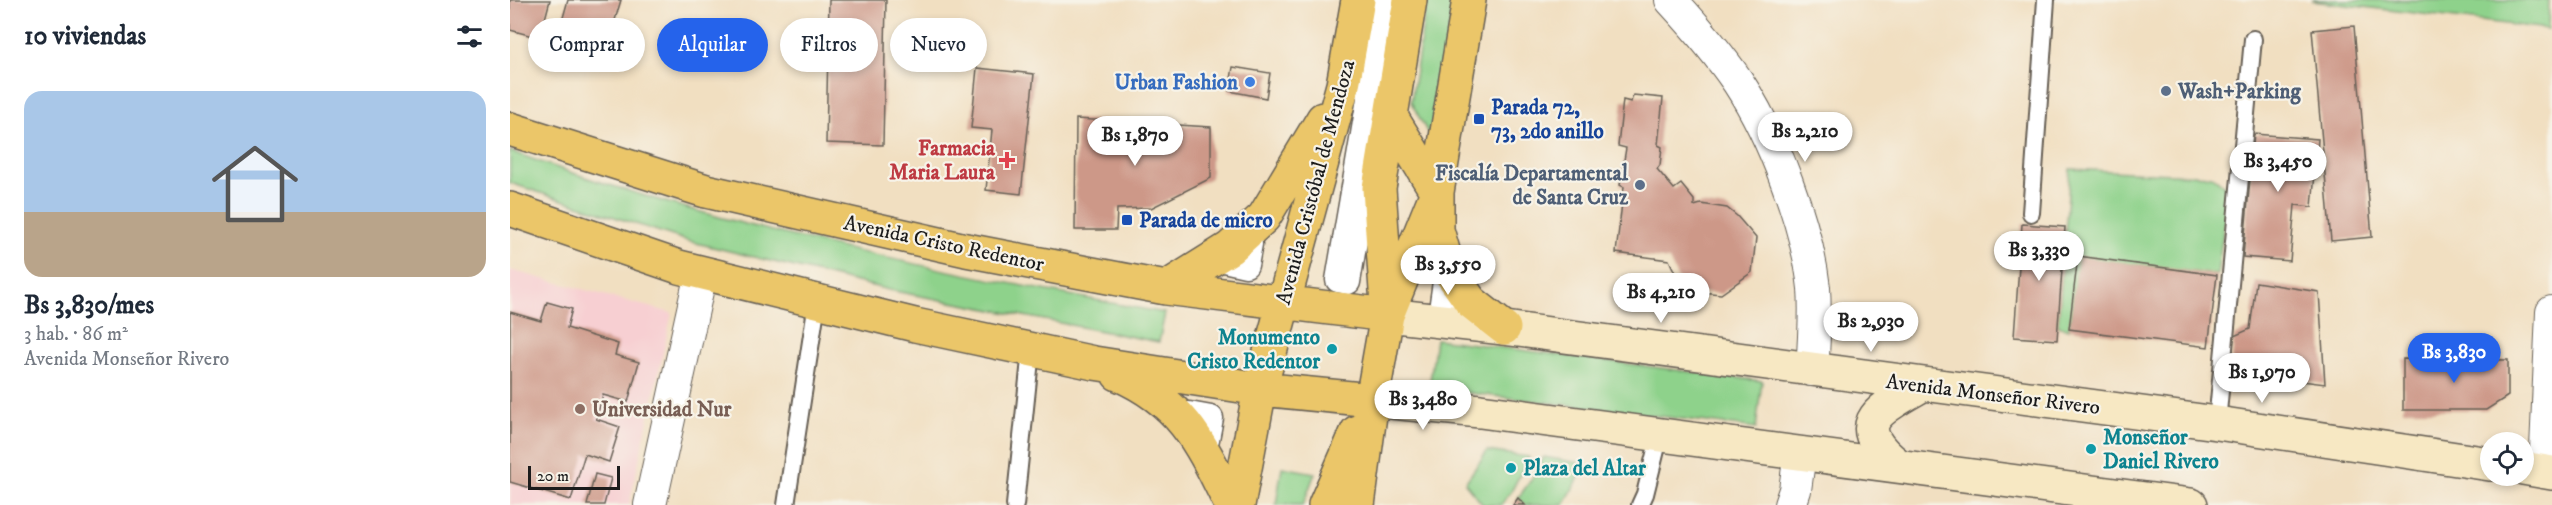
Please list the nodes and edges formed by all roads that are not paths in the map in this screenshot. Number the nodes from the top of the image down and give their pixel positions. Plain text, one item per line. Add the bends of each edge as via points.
1 (1358, 0) edge
2 (1386, 0) edge
3 (1396, 0) edge
4 (1410, 0) edge
5 (1469, 0) edge
6 (1671, 0) edge
7 (2046, 0) edge
8 (2253, 39) dead end
9 (1343, 85) junction
10 (1391, 117) junction
11 (510, 129) edge
12 (1437, 192) junction
13 (510, 208) edge
14 (2031, 213) dead end
15 (701, 273) junction
16 (1166, 288) junction
17 (818, 302) junction
18 (1283, 303) junction
19 (2552, 312) edge
20 (1388, 315) junction
21 (1504, 328) junction
22 (1031, 350) junction
23 (1094, 363) junction
24 (1812, 370) junction
25 (1922, 386) junction
26 (1260, 389) junction
27 (1372, 400) junction
28 (2217, 423) junction
29 (1660, 434) junction
30 (1800, 453) junction
31 (2480, 462) edge
32 (1899, 466) junction
33 (2540, 471) edge
34 (2091, 498) edge
35 (650, 505) edge
36 (786, 505) edge
37 (1015, 505) edge
38 (1231, 505) edge
39 (1238, 505) edge
40 (1325, 505) edge
41 (1358, 505) edge
42 (1640, 505) edge
43 (1790, 505) edge
44 (2190, 505) edge

1 - 9 main road, Avenida Cristóbal de Mendoza
2 - 3 street via 1338,280 1348,282
4 - 10 main road
5 - 12 main road
6 - 24 street via 1739,84 1791,195 1806,243 1814,289
7 - 14 lane
8 - 28 lane
9 - 16 main road via 1264,217 1230,248
9 - 18 main road, Avenida Cristóbal de Mendoza
10 - 12 main road
10 - 20 main road via 1379,188
11 - 16 main road, Avenida Cristo Redentor via 706,191 966,250
12 - 20 main road
12 - 21 main road via 1437,230 1449,271 1472,302
13 - 15 main road
15 - 17 main road
15 - 35 street
16 - 18 main road, Avenida Cristo Redentor
17 - 22 main road
17 - 36 lane
18 - 20 main road, Avenida Cristo Redentor
18 - 26 main road, Avenida Cristóbal de Mendoza
19 - 33 street
20 - 21 main road, Avenida Monseñor Rivero
20 - 27 main road
21 - 24 main road, Avenida Monseñor Rivero
22 - 23 main road
22 - 37 lane
23 - 26 main road
23 - 38 main road via 1136,382 1185,421
24 - 25 main road, Avenida Monseñor Rivero
25 - 28 main road, Avenida Monseñor Rivero
25 - 32 main road via 1883,408 1872,425 1875,444
26 - 27 main road
26 - 39 main road, Avenida Cristóbal de Mendoza
27 - 29 main road
27 - 40 main road
27 - 41 main road
28 - 31 main road, Avenida Monseñor Rivero
29 - 30 main road
29 - 42 lane
30 - 32 main road
30 - 43 street
32 - 34 main road
34 - 44 main road

